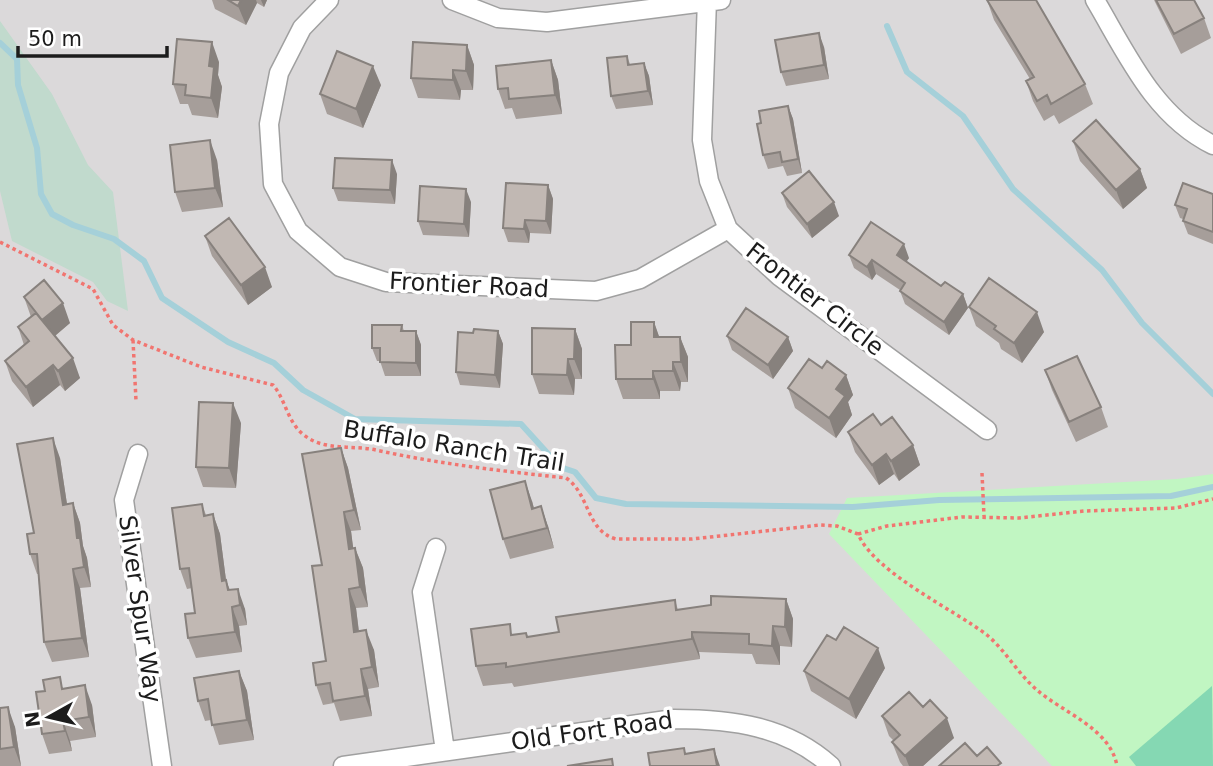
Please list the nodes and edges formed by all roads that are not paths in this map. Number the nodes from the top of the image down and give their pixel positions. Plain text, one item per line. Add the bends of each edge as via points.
1 (329, 0) edge
2 (452, 0) edge
3 (1095, 0) edge
4 (712, 1) edge
5 (1213, 145) edge
6 (728, 229) junction
7 (987, 430) dead end
8 (138, 454) dead end
9 (436, 548) dead end
10 (445, 751) junction
11 (163, 766) edge
12 (343, 766) edge
13 (831, 766) edge

1 - 6 street, Frontier Road via 302,28 279,74 269,124 272,184 298,231 340,267 386,282 596,291 640,279
2 - 4 street via 498,18 547,22
3 - 5 street via 1155,100 1194,136
4 - 6 street, Frontier Circle via 702,140 709,181
6 - 7 street, Frontier Circle via 779,276
8 - 11 street, Silver Spur Way via 124,500
9 - 10 street via 422,592
10 - 12 street, Old Fort Road
10 - 13 street, Old Fort Road via 674,719 722,719 763,727 796,741

